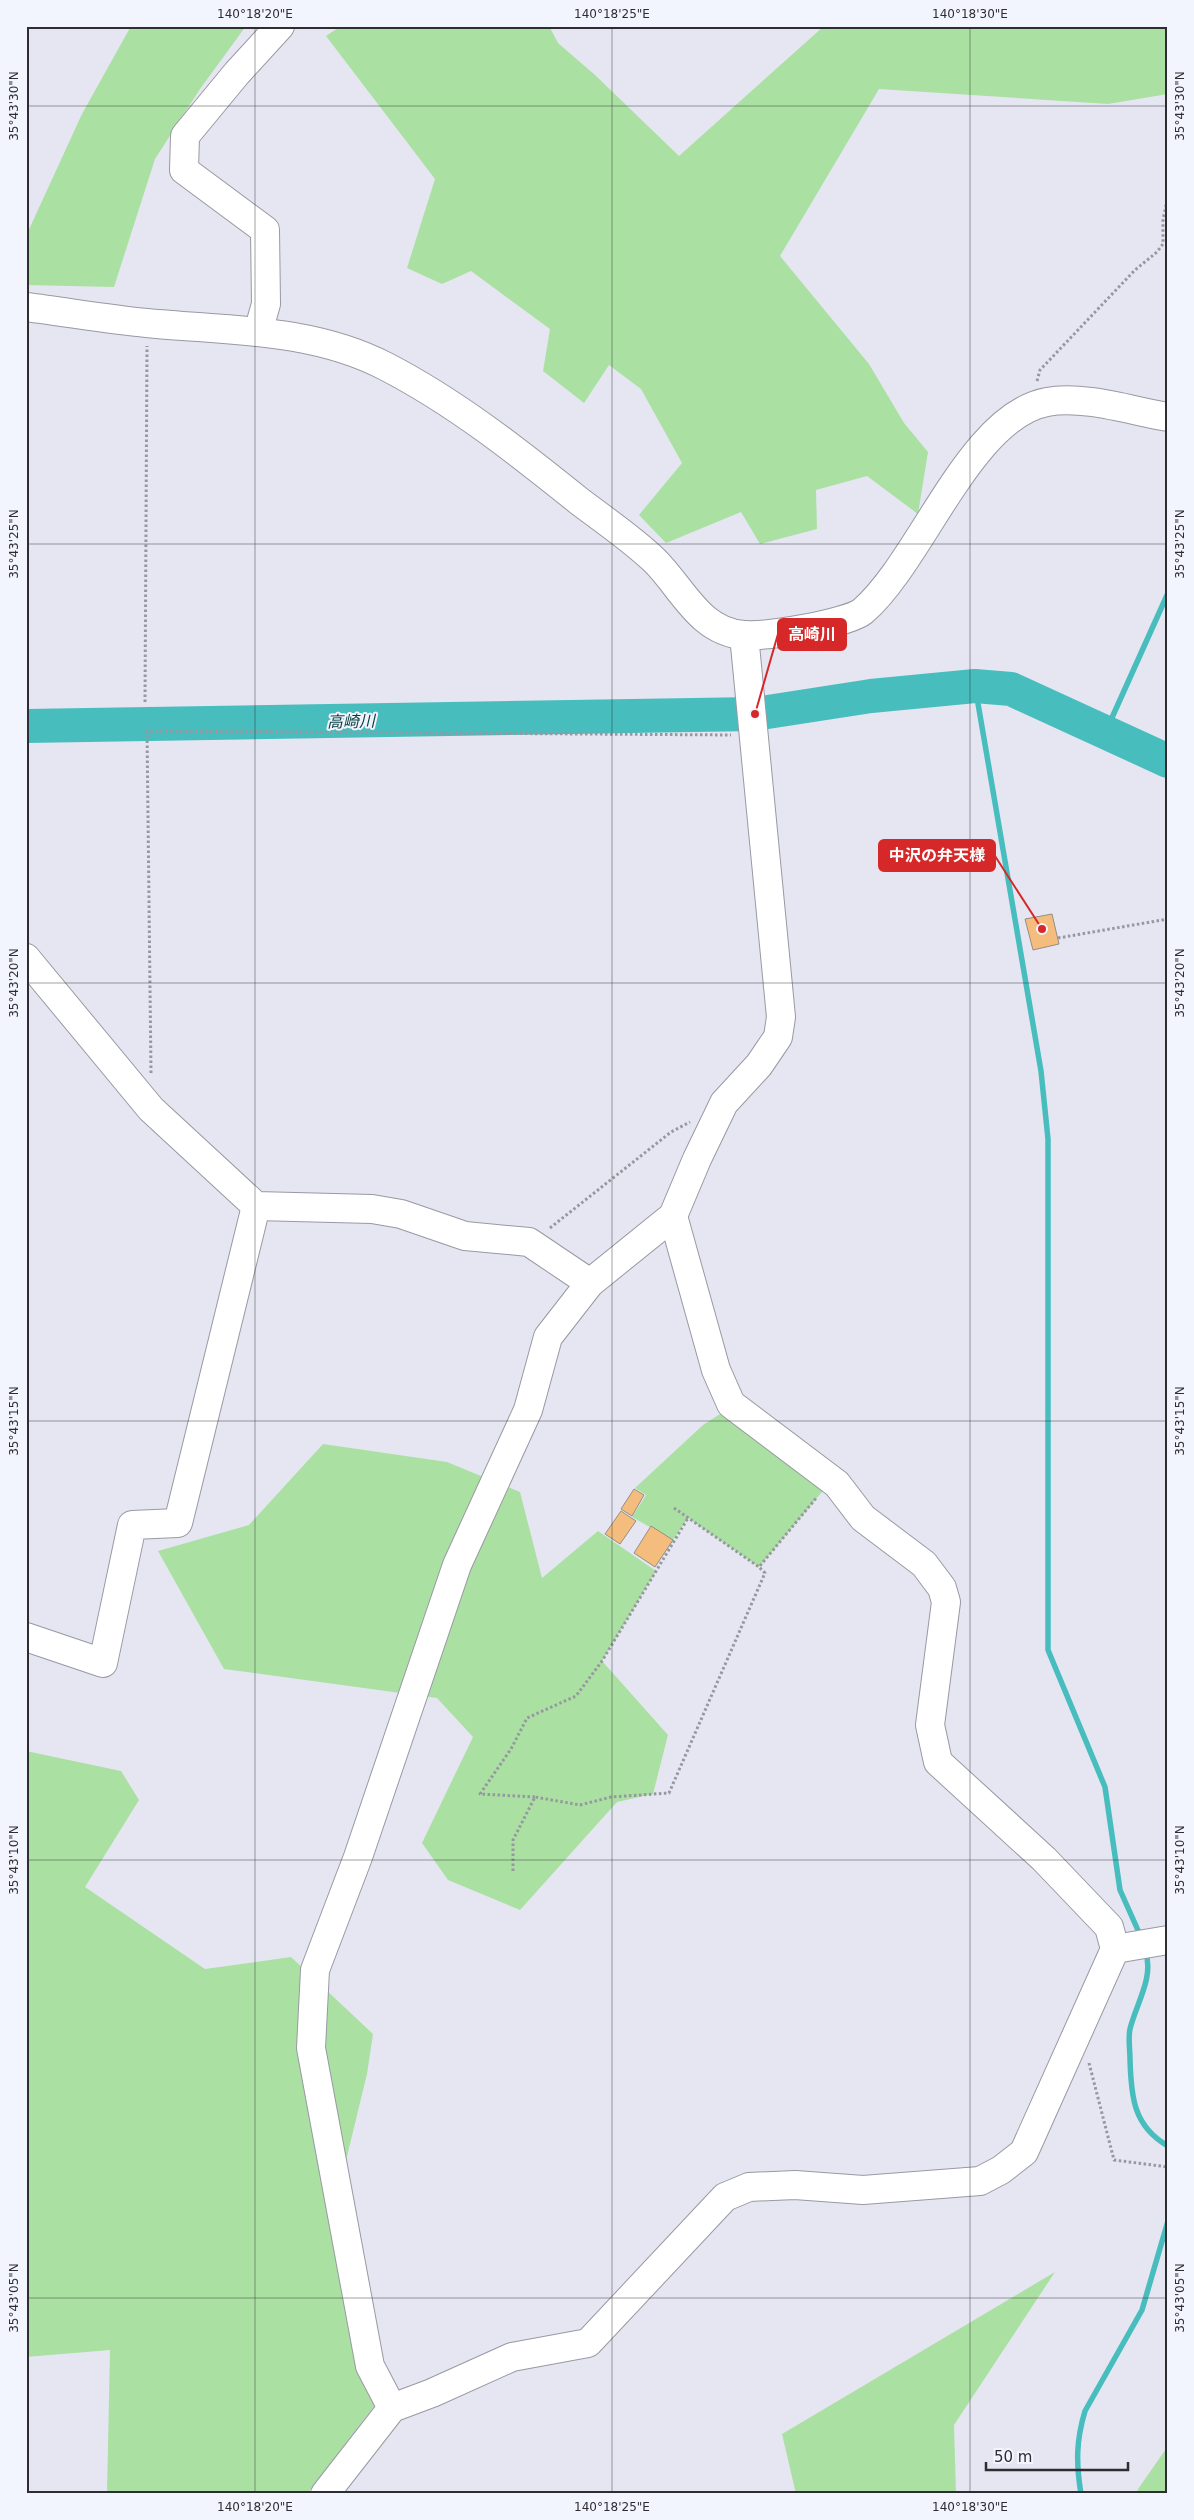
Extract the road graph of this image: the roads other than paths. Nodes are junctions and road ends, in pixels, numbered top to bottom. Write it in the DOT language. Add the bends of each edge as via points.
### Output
graph roads {
  1 [pos="280,26"];
  2 [pos="26,307"];
  3 [pos="258,332"];
  4 [pos="1168,417"];
  5 [pos="744,636"];
  6 [pos="26,958"];
  7 [pos="256,1206"];
  8 [pos="673,1216"];
  9 [pos="590,1283"];
  10 [pos="26,1637"];
  11 [pos="1168,1940"];
  12 [pos="1115,1949"];
  13 [pos="392,2408"];
  14 [pos="325,2494"];
  1 -- 3 [label="street" via="185,136 184,170 265,230 266,304"];
  2 -- 3 [label="street" via="148,323"];
  3 -- 5 [label="street" via="311,339 341,348 382,364 423,387 527,459 654,560 691,605 716,627"];
  4 -- 5 [label="street" via="1084,402 1045,402 1019,413 981,447 894,574 861,612 842,622"];
  5 -- 8 [label="street" via="781,1017 778,1037 760,1065 724,1103"];
  6 -- 7 [label="street" via="151,1109"];
  7 -- 9 [label="street" via="372,1209 401,1214 465,1236 528,1242"];
  7 -- 10 [label="street" via="178,1523 132,1524 103,1663"];
  8 -- 9 [label="street"];
  8 -- 12 [label="street" via="716,1370 731,1404 832,1480 864,1518 924,1564 942,1588 946,1602 930,1725 938,1762 1044,1859 1103,1920 1109,1927"];
  9 -- 13 [label="street" via="548,1337 528,1410 457,1565 358,1857 315,1970 311,2048 370,2366"];
  11 -- 12 [label="street"];
  12 -- 13 [label="street" via="1024,2152 1001,2170 980,2181 863,2190 795,2185 749,2187 725,2197 588,2344 512,2357"];
  13 -- 14 [label="street"];
}
